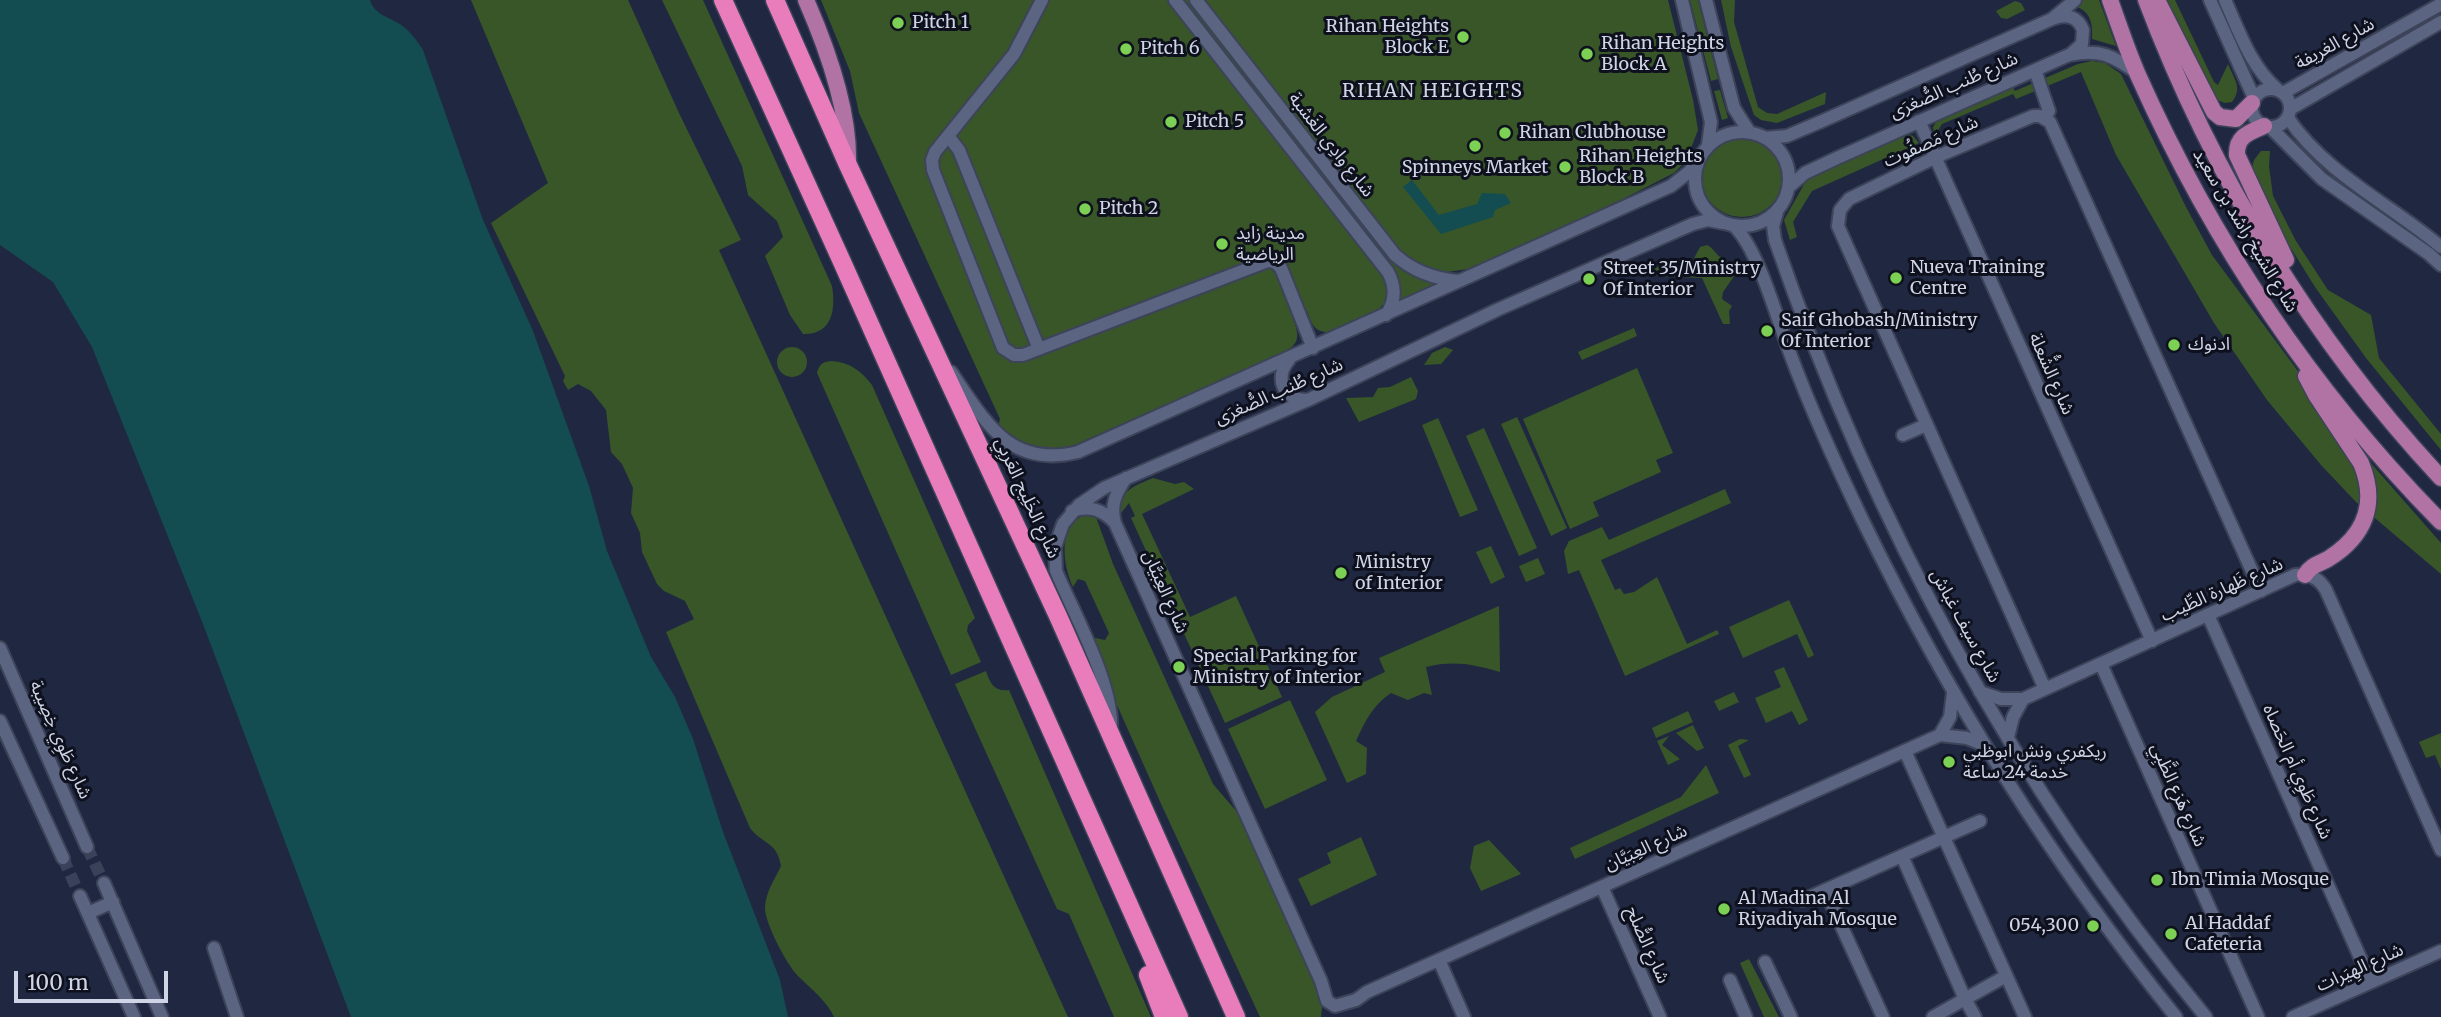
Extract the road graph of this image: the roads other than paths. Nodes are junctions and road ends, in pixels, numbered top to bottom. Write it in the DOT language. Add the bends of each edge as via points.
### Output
graph roads {
  1 [pos="723,0"];
  2 [pos="775,0"];
  3 [pos="806,0"];
  4 [pos="1175,0"];
  5 [pos="1196,0"];
  6 [pos="1682,0"];
  7 [pos="1706,0"];
  8 [pos="2075,0"];
  9 [pos="2110,0"];
  10 [pos="2146,0"];
  11 [pos="2157,0"];
  12 [pos="2210,0"];
  13 [pos="2225,0"];
  14 [pos="1037,4"];
  15 [pos="2441,4"];
  16 [pos="2052,19"];
  17 [pos="2441,22"];
  18 [pos="2069,55"];
  19 [pos="2032,71"];
  20 [pos="2137,73"];
  21 [pos="2280,91"];
  22 [pos="2253,100"];
  23 [pos="2289,113"];
  24 [pos="2045,118"];
  25 [pos="1919,121"];
  26 [pos="2267,127"];
  27 [pos="1750,133"];
  28 [pos="948,136"];
  29 [pos="1765,138"];
  30 [pos="1708,145"];
  31 [pos="1936,157"];
  32 [pos="1699,159"];
  33 [pos="848,165"];
  34 [pos="1789,187"];
  35 [pos="1777,212"];
  36 [pos="1729,224"];
  37 [pos="2441,247"];
  38 [pos="2441,265"];
  39 [pos="1460,281"];
  40 [pos="1385,315"];
  41 [pos="2316,322"];
  42 [pos="933,345"];
  43 [pos="1313,348"];
  44 [pos="1039,349"];
  45 [pos="2298,354"];
  46 [pos="1292,357"];
  47 [pos="1308,400"];
  48 [pos="1926,425"];
  49 [pos="1903,435"];
  50 [pos="1126,478"];
  51 [pos="2441,478"];
  52 [pos="1072,511"];
  53 [pos="2441,522"];
  54 [pos="1115,523"];
  55 [pos="2314,573"];
  56 [pos="2261,591"];
  57 [pos="2208,615"];
  58 [pos="2152,641"];
  59 [pos="0,648"];
  60 [pos="2101,664"];
  61 [pos="2045,689"];
  62 [pos="1980,692"];
  63 [pos="1953,693"];
  64 [pos="2023,699"];
  65 [pos="0,722"];
  66 [pos="1111,734"];
  67 [pos="1940,735"];
  68 [pos="2008,737"];
  69 [pos="1984,745"];
  70 [pos="1905,751"];
  71 [pos="1980,821"];
  72 [pos="1943,837"];
  73 [pos="87,846"];
  74 [pos="2441,850"];
  75 [pos="1902,856"];
  76 [pos="63,858"];
  77 [pos="104,883"];
  78 [pos="1602,887"];
  79 [pos="1825,890"];
  80 [pos="80,896"];
  81 [pos="1803,900"];
  82 [pos="113,902"];
  83 [pos="88,913"];
  84 [pos="1138,927"];
  85 [pos="214,948"];
  86 [pos="2441,951"];
  87 [pos="1439,960"];
  88 [pos="1765,962"];
  89 [pos="2006,976"];
  90 [pos="1730,980"];
  91 [pos="2371,982"];
  92 [pos="1965,999"];
  93 [pos="1236,1016"];
  94 [pos="134,1017"];
  95 [pos="162,1017"];
  96 [pos="237,1017"];
  97 [pos="1164,1017"];
  98 [pos="1179,1017"];
  99 [pos="1464,1017"];
  100 [pos="1660,1017"];
  101 [pos="1746,1017"];
  102 [pos="1791,1017"];
  103 [pos="1883,1017"];
  104 [pos="1933,1017"];
  105 [pos="1975,1017"];
  106 [pos="2025,1017"];
  107 [pos="2176,1017"];
  108 [pos="2206,1017"];
  109 [pos="2258,1017"];
  110 [pos="2293,1017"];
  1 -- 84 [label="highway"];
  2 -- 33 [label="highway, شارع الخَلِيج العَربِي"];
  3 -- 33 [label="main road" via="843,106"];
  4 -- 40 [label="street, شارع وادِي الغَشبة" via="1388,272 1394,292"];
  5 -- 39 [label="street, شارع وادِي الغَشبة" via="1395,255 1418,272"];
  6 -- 30 [label="street" via="1711,122"];
  7 -- 27 [label="street" via="1734,108"];
  8 -- 16 [label="street, شارع طُنب الصُّغرَى"];
  9 -- 20 [label="main road, شارع الشيخ راشد بن سعيد"];
  10 -- 41 [label="main road, شارع الشيخ راشد بن سعيد" via="2171,66 2212,146"];
  11 -- 22 [label="main road" via="2214,112 2235,119"];
  12 -- 22 [label="street"];
  13 -- 21 [label="street" via="2244,43 2266,79"];
  14 -- 28 [label="street" via="1014,54"];
  15 -- 21 [label="street, شارع الغريفة"];
  16 -- 18 [label="street" via="2069,16 2081,25 2082,44"];
  16 -- 29 [label="street, شارع طُنب الصُّغرَى" via="1796,133"];
  17 -- 23 [label="street, شارع الغريفة"];
  18 -- 19 [label="street, شارع طُنب الصُّغرَى"];
  18 -- 20 [label="street, شارع طُنب الصُّغرَى" via="2105,53"];
  19 -- 24 [label="street" via="2049,111"];
  19 -- 25 [label="street, شارع طُنب الصُّغرَى"];
  20 -- 45 [label="main road, شارع الشيخ راشد بن سعيد" via="2220,235"];
  21 -- 22 [label="street" via="2264,90"];
  21 -- 23 [label="street" via="2287,97"];
  22 -- 26 [label="street" via="2255,119"];
  23 -- 26 [label="street" via="2280,125"];
  23 -- 37 [label="street" via="2296,130 2330,166"];
  24 -- 31 [label="street, شارع مَصفُوت" via="2033,116"];
  24 -- 56 [label="street"];
  25 -- 31 [label="street, شارع الشُّعلة"];
  25 -- 34 [label="street, شارع طُنب الصُّغرَى" via="1813,169"];
  26 -- 38 [label="street" via="2322,179"];
  26 -- 41 [label="main road" via="2242,138 2237,155"];
  27 -- 29 [label="street"];
  27 -- 30 [label="street" via="1727,134"];
  28 -- 44 [label="street" via="960,150"];
  28 -- 44 [label="street" via="933,156 933,170 1000,344 1018,356"];
  29 -- 34 [label="street" via="1783,155"];
  30 -- 32 [label="street"];
  31 -- 48 [label="street, شارع مَصفُوت" via="1849,199 1838,221"];
  31 -- 58 [label="street, شارع الشُّعلة"];
  32 -- 36 [label="street" via="1695,176 1699,200 1709,213"];
  32 -- 39 [label="street, شارع طُنب الصُّغرَى" via="1671,186"];
  33 -- 42 [label="highway, شارع الخَلِيج العَربِي"];
  34 -- 35 [label="street"];
  35 -- 36 [label="street" via="1757,224"];
  35 -- 62 [label="street, شارع سيف غباش" via="1775,240 1837,404 1903,548"];
  36 -- 47 [label="street, شارع طُنب الصُّغرَى" via="1708,220 1693,224"];
  36 -- 63 [label="street" via="1751,248 1801,382 1847,487"];
  39 -- 40 [label="street, شارع طُنب الصُّغرَى"];
  40 -- 43 [label="street, شارع طُنب الصُّغرَى"];
  41 -- 51 [label="main road, شارع الشيخ راشد بن سعيد" via="2374,401"];
  42 -- 46 [label="street, شارع طُنب الصُّغرَى" via="994,431 1018,449 1048,456 1078,452"];
  42 -- 66 [label="highway, شارع الخَلِيج العَربِي"];
  43 -- 44 [label="street" via="1281,268 1268,261"];
  43 -- 46 [label="street, شارع طُنب الصُّغرَى"];
  45 -- 53 [label="main road, شارع الشيخ راشد بن سعيد" via="2374,451"];
  45 -- 55 [label="main road" via="2316,395 2361,463 2369,489 2366,515 2354,538"];
  46 -- 47 [label="street" via="1281,373 1282,385 1295,399"];
  47 -- 50 [label="street, شارع طُنب الصُّغرَى"];
  48 -- 49 [label="street"];
  48 -- 61 [label="street, شارع مَصفُوت"];
  50 -- 52 [label="street, شارع طُنب الصُّغرَى"];
  50 -- 54 [label="street" via="1113,503"];
  52 -- 54 [label="street" via="1096,509"];
  52 -- 66 [label="street, شارع طُنب الصُّغرَى" via="1057,539 1056,571 1105,686"];
  54 -- 87 [label="street, شارع العِبَيَّان" via="1321,981 1338,998 1367,992"];
  55 -- 56 [label="street, شارع ظَهارة الطِّيب" via="2295,575"];
  55 -- 74 [label="street" via="2326,590"];
  56 -- 57 [label="street, شارع ظَهارة الطِّيب"];
  57 -- 58 [label="street, شارع ظَهارة الطِّيب"];
  57 -- 91 [label="street, شارع طَوِي أم الحَصاه"];
  58 -- 60 [label="street, شارع ظَهارة الطِّيب"];
  59 -- 73 [label="street, شارع طَوِي خِصِيبة"];
  60 -- 61 [label="street, شارع ظَهارة الطِّيب"];
  60 -- 109 [label="street, شارع هَزع الظَّبِي"];
  61 -- 64 [label="street, شارع ظَهارة الطِّيب"];
  62 -- 64 [label="street" via="2001,699"];
  62 -- 68 [label="street, شارع سيف غباش"];
  63 -- 67 [label="street" via="1950,717"];
  63 -- 69 [label="street"];
  64 -- 68 [label="street"];
  65 -- 76 [label="street"];
  66 -- 93 [label="highway, شارع الخَلِيج العَربِي"];
  67 -- 69 [label="street"];
  67 -- 70 [label="street, شارع العِبَيَّان"];
  68 -- 108 [label="street, شارع سيف غباش" via="2092,867"];
  69 -- 107 [label="street" via="2065,869"];
  70 -- 72 [label="street"];
  70 -- 78 [label="street, شارع العِبَيَّان"];
  71 -- 72 [label="street"];
  72 -- 75 [label="street"];
  72 -- 89 [label="street"];
  75 -- 79 [label="street"];
  75 -- 92 [label="street"];
  77 -- 82 [label="street"];
  78 -- 87 [label="street, شارع العِبَيَّان"];
  78 -- 100 [label="street, شارع الصُّلح"];
  79 -- 81 [label="street"];
  79 -- 103 [label="street"];
  80 -- 83 [label="street"];
  82 -- 83 [label="street"];
  82 -- 95 [label="street"];
  83 -- 94 [label="street"];
  84 -- 97 [label="highway" via="1145,966"];
  84 -- 98 [label="highway"];
  85 -- 96 [label="street"];
  86 -- 91 [label="street, شارع الهِيَرات"];
  87 -- 99 [label="street"];
  88 -- 102 [label="street"];
  89 -- 92 [label="street"];
  89 -- 106 [label="street"];
  90 -- 101 [label="street"];
  91 -- 110 [label="street, شارع الهِيَرات"];
  92 -- 104 [label="street"];
  92 -- 105 [label="street"];
}
